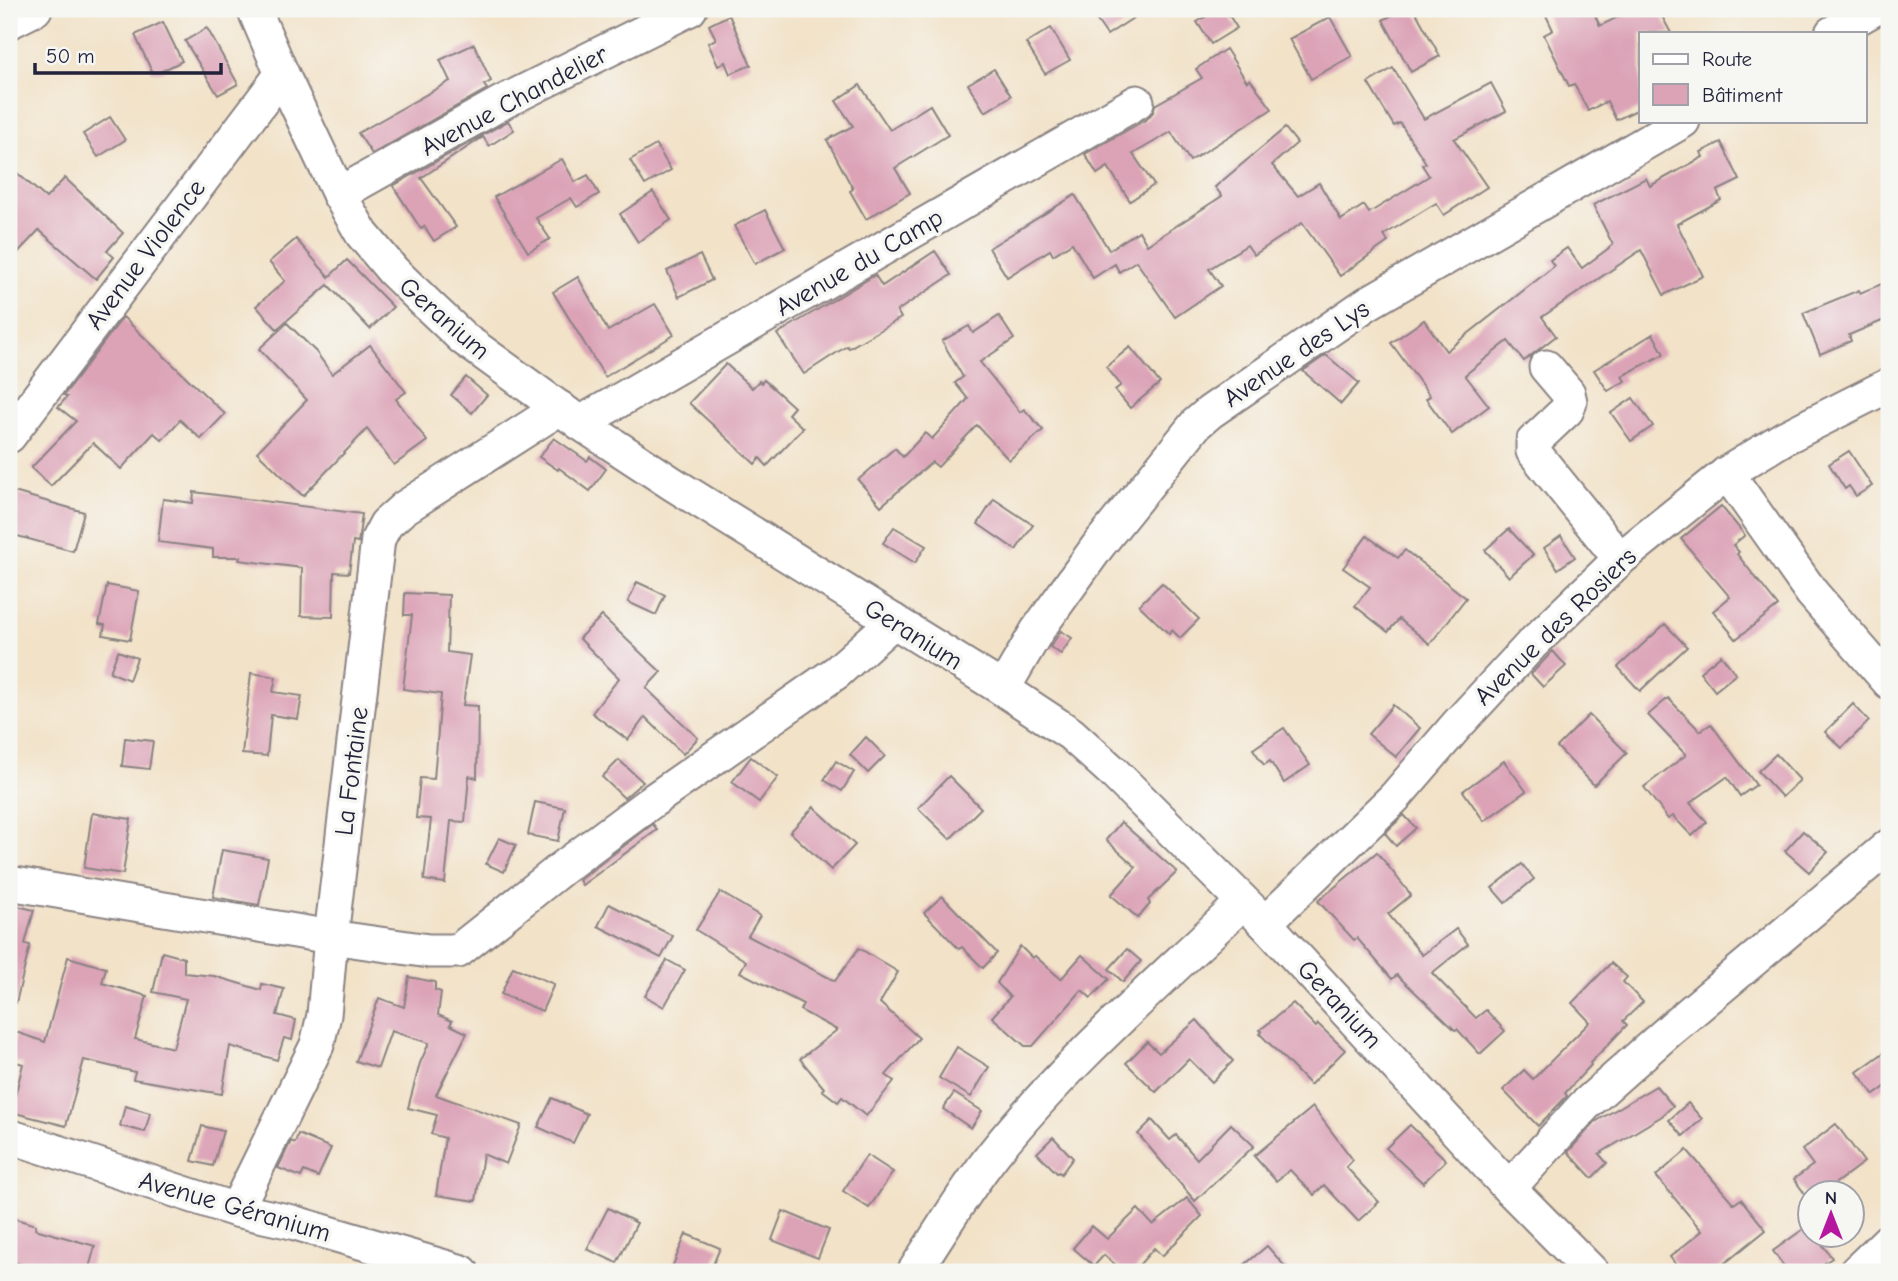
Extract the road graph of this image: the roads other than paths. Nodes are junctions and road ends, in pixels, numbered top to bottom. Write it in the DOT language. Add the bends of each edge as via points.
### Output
graph roads {
  1 [pos="35,9"];
  2 [pos="254,9"];
  3 [pos="690,9"];
  4 [pos="1874,9"];
  5 [pos="9,22"];
  6 [pos="1834,32"];
  7 [pos="282,74"];
  8 [pos="1137,102"];
  9 [pos="1681,122"];
  10 [pos="339,194"];
  11 [pos="1546,368"];
  12 [pos="1889,384"];
  13 [pos="570,415"];
  14 [pos="9,436"];
  15 [pos="1727,473"];
  16 [pos="1620,559"];
  17 [pos="894,621"];
  18 [pos="1889,682"];
  19 [pos="1003,689"];
  20 [pos="1889,846"];
  21 [pos="9,883"];
  22 [pos="1254,912"];
  23 [pos="331,937"];
  24 [pos="9,1136"];
  25 [pos="1509,1188"];
  26 [pos="236,1210"];
  27 [pos="1889,1240"];
  28 [pos="462,1272"];
  29 [pos="914,1272"];
  30 [pos="1592,1272"];
  31 [pos="1856,1272"];
  1 -- 5 [label="street"];
  2 -- 7 [label="street, Geranium"];
  3 -- 10 [label="street, Avenue Chandelier" via="503,102"];
  4 -- 6 [label="street"];
  7 -- 10 [label="street, Geranium"];
  7 -- 14 [label="street, Avenue Violence"];
  8 -- 13 [label="street, Avenue du Camp"];
  9 -- 19 [label="street, Avenue des Lys" via="1368,303 1210,412 1098,546 1037,631"];
  10 -- 13 [label="street, Geranium" via="362,234 419,297 464,339"];
  11 -- 16 [label="street" via="1570,402 1533,442 1533,451"];
  12 -- 15 [label="street, Avenue des Rosiers"];
  13 -- 17 [label="street, Geranium" via="684,492"];
  13 -- 23 [label="street, La Fontaine" via="404,508 382,530"];
  15 -- 16 [label="street, Avenue des Rosiers"];
  15 -- 18 [label="street" via="1812,593"];
  16 -- 22 [label="street, Avenue des Rosiers" via="1531,645 1395,797"];
  17 -- 19 [label="street, Geranium"];
  17 -- 23 [label="street" via="837,672 640,810 458,951"];
  19 -- 22 [label="street, Geranium" via="1071,734"];
  20 -- 25 [label="street" via="1584,1106"];
  21 -- 23 [label="street"];
  22 -- 25 [label="street, Geranium"];
  22 -- 29 [label="street, Avenue des Rosiers" via="1079,1060 993,1154"];
  23 -- 26 [label="street, La Fontaine" via="317,1045"];
  24 -- 26 [label="street, Avenue Géranium"];
  25 -- 30 [label="street, Geranium"];
  26 -- 28 [label="street, Avenue Géranium"];
  27 -- 31 [label="street"];
}
